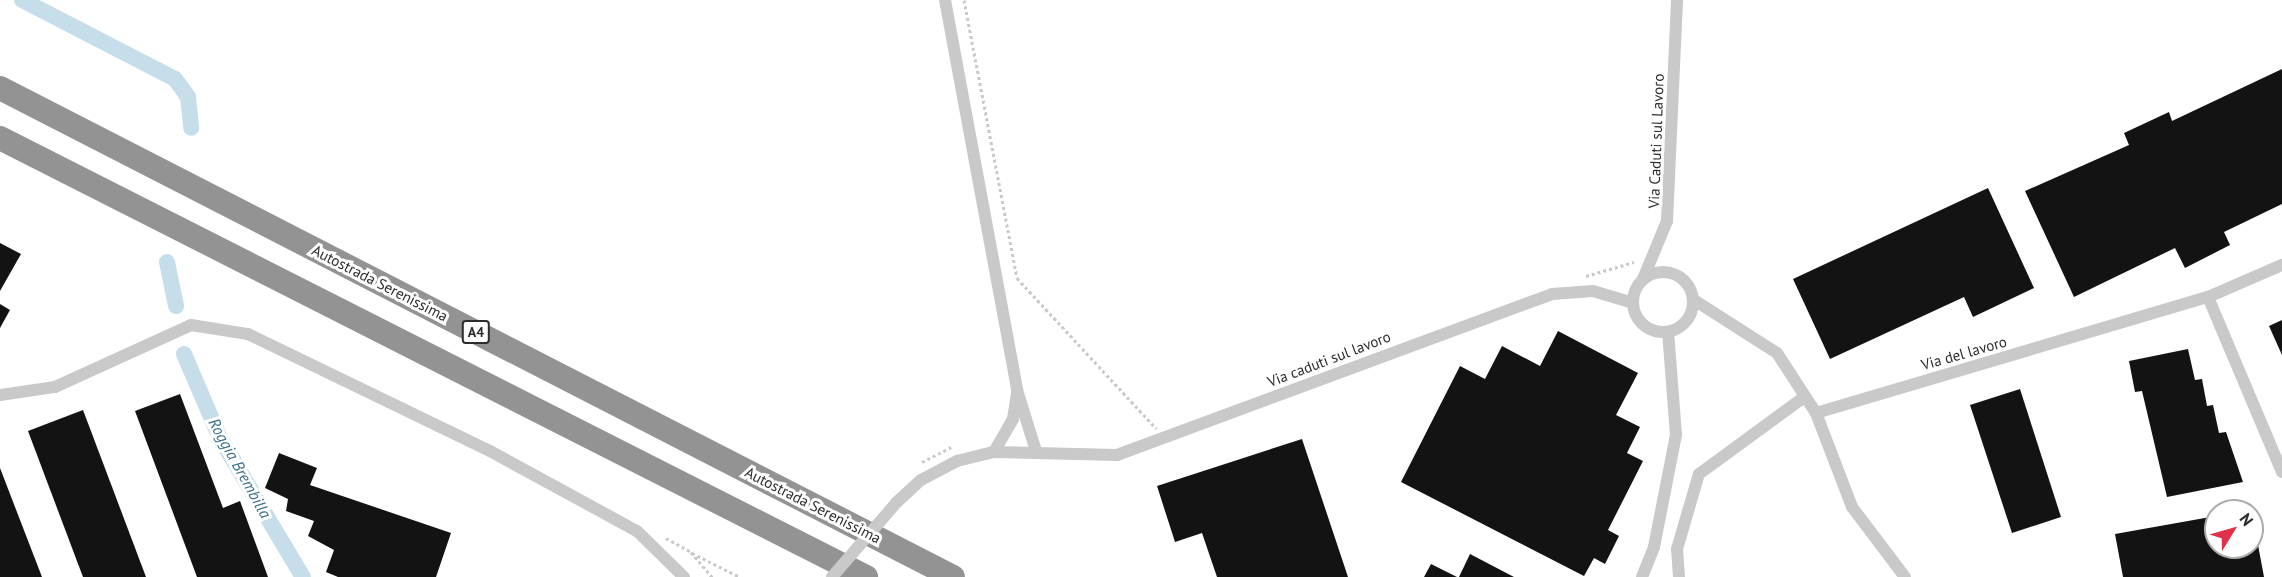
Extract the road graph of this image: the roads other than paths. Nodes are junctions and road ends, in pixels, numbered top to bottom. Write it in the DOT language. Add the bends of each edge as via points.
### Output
graph roads {
  1 [pos="945,0"];
  2 [pos="1677,0"];
  3 [pos="0,88"];
  4 [pos="0,138"];
  5 [pos="2282,265"];
  6 [pos="1643,279"];
  7 [pos="2208,297"];
  8 [pos="1694,300"];
  9 [pos="1633,303"];
  10 [pos="1668,332"];
  11 [pos="1017,390"];
  12 [pos="0,394"];
  13 [pos="1803,398"];
  14 [pos="1816,413"];
  15 [pos="1036,451"];
  16 [pos="994,452"];
  17 [pos="2282,472"];
  18 [pos="684,577"];
  19 [pos="832,577"];
  20 [pos="867,577"];
  21 [pos="953,577"];
  22 [pos="1642,577"];
  23 [pos="1679,577"];
  24 [pos="1905,577"];
  1 -- 11 [label="street"];
  2 -- 6 [label="street, Via Caduti sul Lavoro" via="1667,222"];
  3 -- 21 [label="highway, Autostrada Serenissima / A4"];
  4 -- 20 [label="highway"];
  5 -- 7 [label="street, Via del lavoro"];
  6 -- 8 [label="street" via="1670,272 1686,282"];
  6 -- 9 [label="street, Via Caduti sul Lavoro"];
  7 -- 14 [label="street, Via del lavoro"];
  7 -- 17 [label="street"];
  8 -- 10 [label="street" via="1684,324"];
  8 -- 13 [label="street" via="1777,353"];
  9 -- 10 [label="street" via="1648,328"];
  9 -- 15 [label="street, Via caduti sul lavoro" via="1593,291 1552,294 1117,455"];
  10 -- 22 [label="street" via="1676,435 1654,547"];
  11 -- 15 [label="street"];
  11 -- 16 [label="street" via="1013,419"];
  12 -- 18 [label="street" via="56,387 148,340 191,325 217,326 248,334 500,456 637,531"];
  13 -- 14 [label="street"];
  13 -- 23 [label="street" via="1699,474 1677,549"];
  14 -- 24 [label="street" via="1852,507"];
  15 -- 16 [label="street, Via caduti sul lavoro"];
  16 -- 19 [label="street, Via caduti sul lavoro, bridge" via="930,475 896,503"];
}
